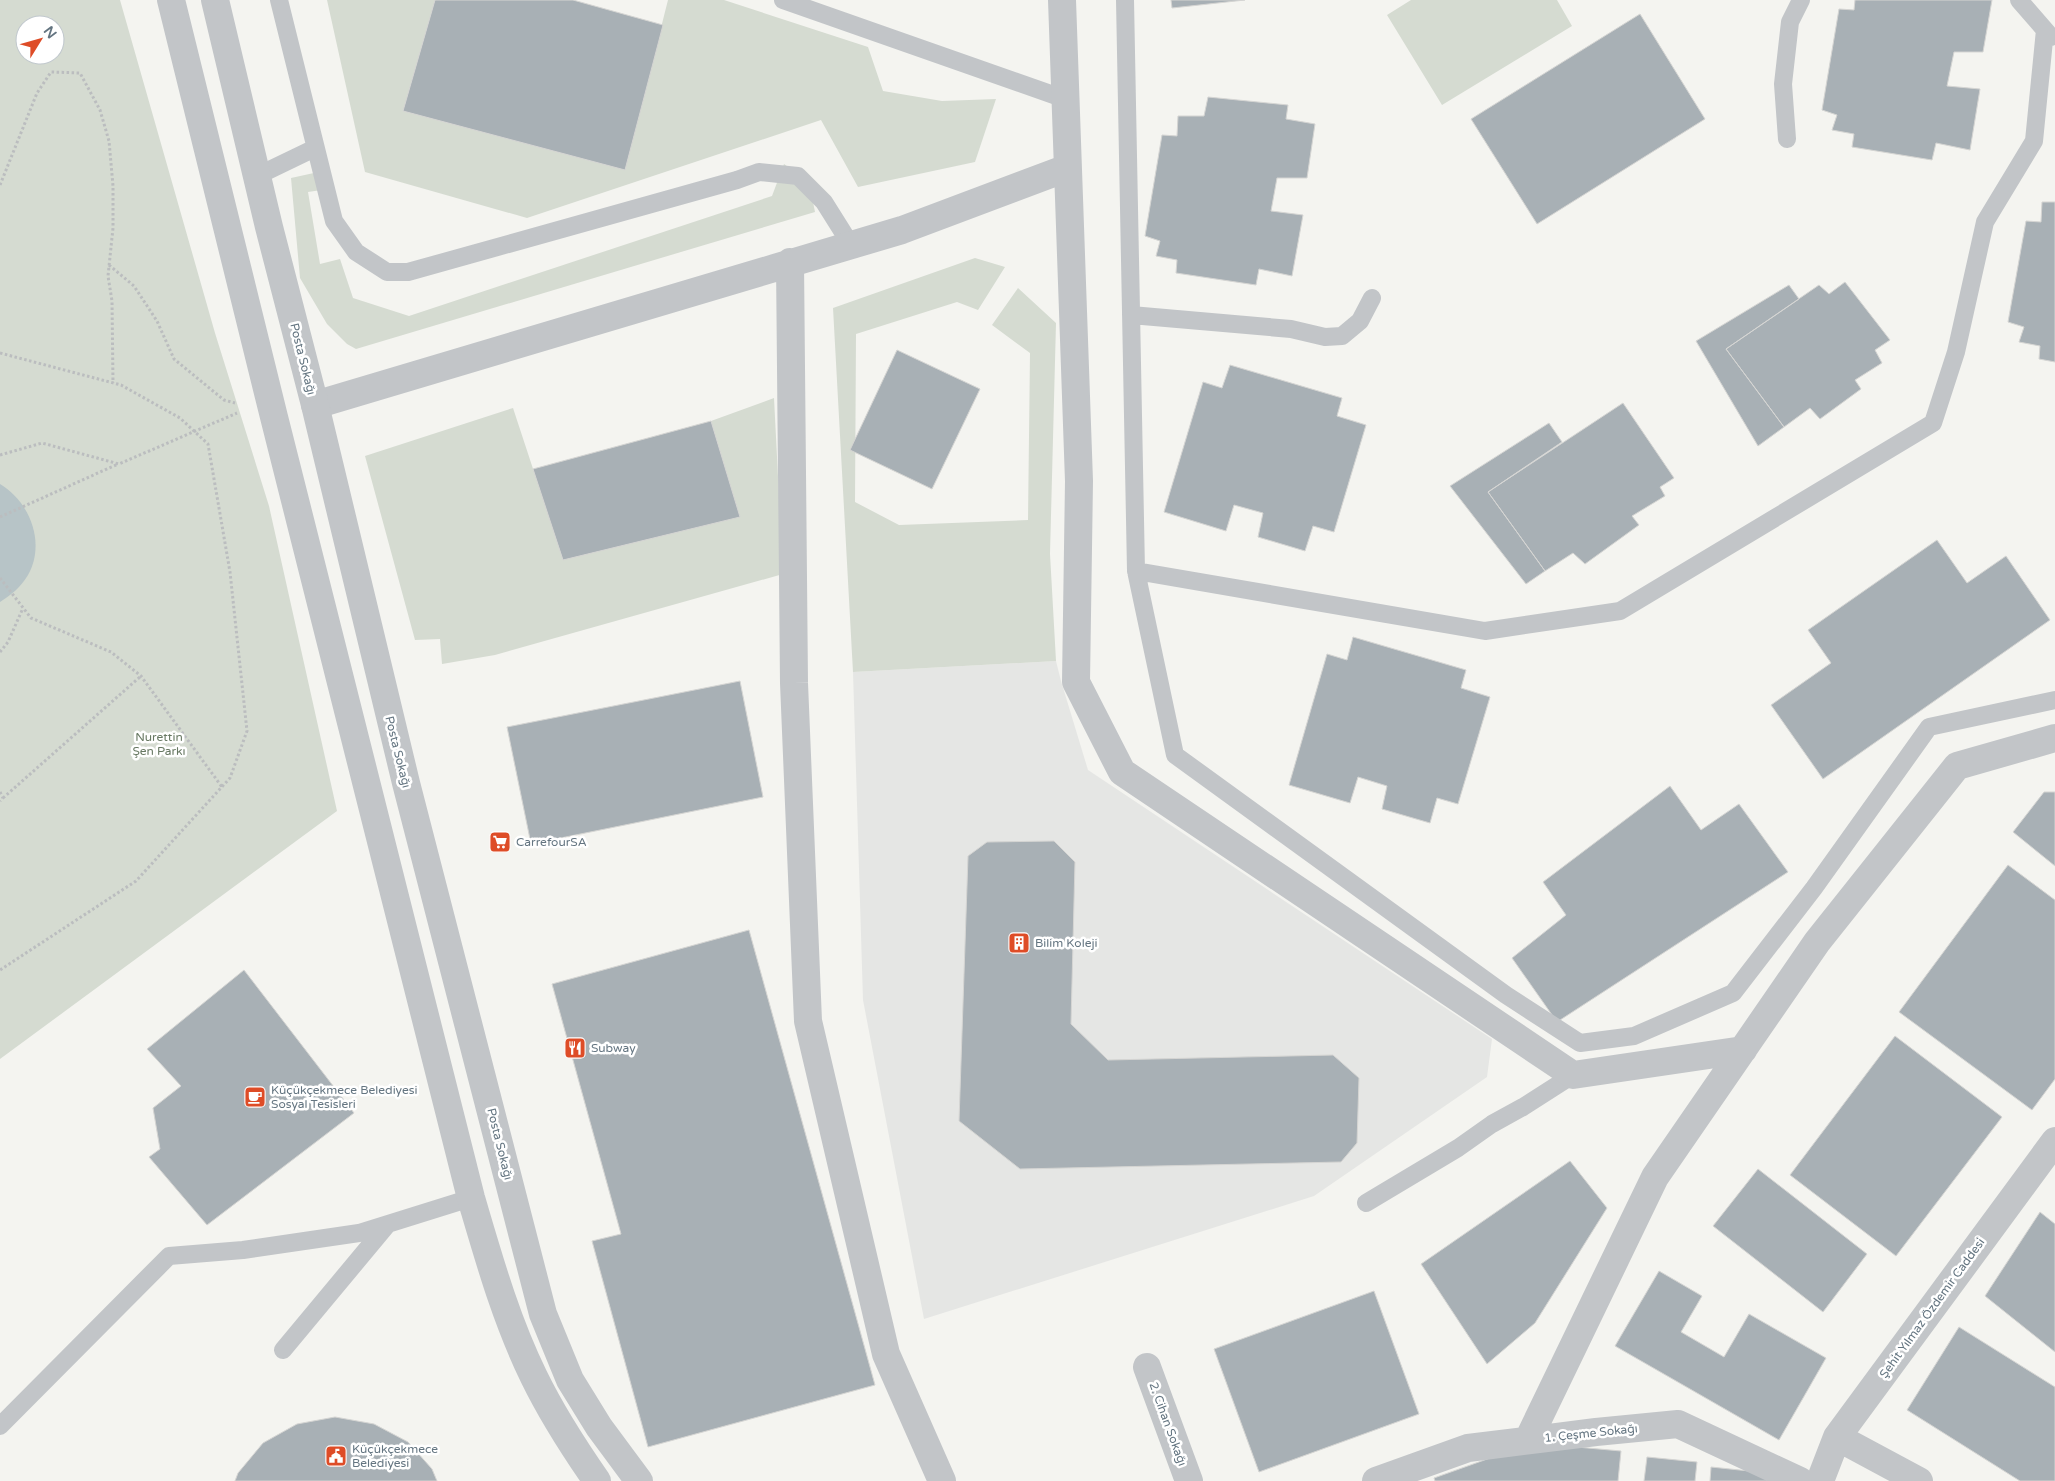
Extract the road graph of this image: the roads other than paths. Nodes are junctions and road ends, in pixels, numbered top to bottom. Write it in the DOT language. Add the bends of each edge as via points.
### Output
graph roads {
  1 [pos="171,0"];
  2 [pos="215,0"];
  3 [pos="279,0"];
  4 [pos="784,0"];
  5 [pos="1062,0"];
  6 [pos="1125,0"];
  7 [pos="1801,0"];
  8 [pos="2019,0"];
  9 [pos="2050,36"];
  10 [pos="1065,100"];
  11 [pos="1787,139"];
  12 [pos="315,148"];
  13 [pos="1067,168"];
  14 [pos="257,176"];
  15 [pos="851,245"];
  16 [pos="790,262"];
  17 [pos="1372,298"];
  18 [pos="1132,315"];
  19 [pos="314,405"];
  20 [pos="274,417"];
  21 [pos="1136,571"];
  22 [pos="2055,700"];
  23 [pos="2055,738"];
  24 [pos="1743,1050"];
  25 [pos="1573,1075"];
  26 [pos="2055,1141"];
  27 [pos="511,1188"];
  28 [pos="471,1198"];
  29 [pos="1366,1204"];
  30 [pos="387,1224"];
  31 [pos="283,1350"];
  32 [pos="1147,1367"];
  33 [pos="0,1426"];
  34 [pos="1837,1436"];
  35 [pos="1528,1440"];
  36 [pos="634,1479"];
  37 [pos="597,1481"];
  38 [pos="942,1481"];
  39 [pos="1189,1481"];
  40 [pos="1376,1481"];
  41 [pos="1800,1481"];
  42 [pos="1820,1481"];
  43 [pos="1918,1481"];
  1 -- 20 [label="street"];
  2 -- 14 [label="street, Posta Sokağı"];
  3 -- 12 [label="lane"];
  4 -- 10 [label="lane"];
  5 -- 10 [label="street"];
  6 -- 18 [label="lane"];
  7 -- 11 [label="lane" via="1790,22 1783,84"];
  8 -- 9 [label="lane"];
  9 -- 21 [label="lane" via="2034,141 1985,222 1956,352 1933,423 1620,611 1485,631"];
  10 -- 13 [label="street"];
  12 -- 14 [label="lane"];
  12 -- 15 [label="lane" via="334,221 356,252 387,272 408,272 759,172 798,176 824,202"];
  13 -- 15 [label="street" via="902,230"];
  13 -- 25 [label="street" via="1079,481 1076,682 1122,772"];
  14 -- 19 [label="street, Posta Sokağı"];
  15 -- 16 [label="street"];
  16 -- 19 [label="street"];
  16 -- 38 [label="street" via="794,683 808,1022 886,1354"];
  17 -- 18 [label="lane" via="1360,321 1342,336 1325,337 1291,329"];
  18 -- 21 [label="lane"];
  19 -- 20 [label="street"];
  19 -- 27 [label="street, Posta Sokağı" via="406,783"];
  20 -- 28 [label="street"];
  21 -- 22 [label="lane" via="1175,755 1506,995 1580,1043 1634,1036 1733,993 1814,888 1929,727"];
  23 -- 24 [label="street" via="1958,766 1817,942"];
  24 -- 25 [label="street"];
  24 -- 35 [label="street" via="1655,1177"];
  25 -- 29 [label="lane"];
  26 -- 34 [label="street, Şehit Yılmaz Özdemir Caddesi"];
  27 -- 28 [label="street"];
  27 -- 36 [label="street, Posta Sokağı" via="543,1314 570,1380"];
  28 -- 30 [label="lane"];
  28 -- 37 [label="street" via="499,1291 534,1377 566,1436"];
  30 -- 31 [label="lane"];
  30 -- 33 [label="lane" via="360,1233 243,1250 169,1256"];
  32 -- 39 [label="street, 2. Cihan Sokağı"];
  34 -- 42 [label="street, Şehit Yılmaz Özdemir Caddesi"];
  34 -- 43 [label="street"];
  35 -- 40 [label="street, 1. Çeşme Sokağı" via="1468,1448"];
  35 -- 41 [label="street, 1. Çeşme Sokağı" via="1678,1424"];
}
